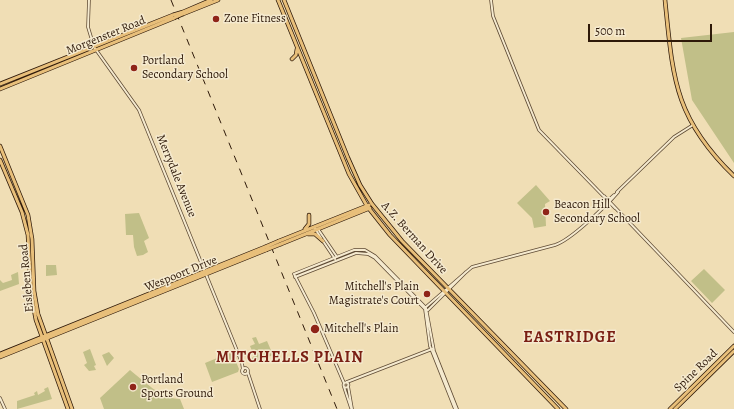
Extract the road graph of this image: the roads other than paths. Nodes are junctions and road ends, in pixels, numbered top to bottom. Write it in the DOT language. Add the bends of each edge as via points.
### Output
graph roads {
  1 [pos="89,0"];
  2 [pos="211,0"];
  3 [pos="218,0"];
  4 [pos="278,0"];
  5 [pos="284,0"];
  6 [pos="491,0"];
  7 [pos="665,0"];
  8 [pos="183,13"];
  9 [pos="297,46"];
  10 [pos="95,48"];
  11 [pos="292,59"];
  12 [pos="0,84"];
  13 [pos="0,89"];
  14 [pos="692,125"];
  15 [pos="0,146"];
  16 [pos="0,160"];
  17 [pos="734,176"];
  18 [pos="608,201"];
  19 [pos="372,205"];
  20 [pos="368,207"];
  21 [pos="309,215"];
  22 [pos="316,228"];
  23 [pos="304,231"];
  24 [pos="299,237"];
  25 [pos="323,241"];
  26 [pos="280,243"];
  27 [pos="362,250"];
  28 [pos="362,253"];
  29 [pos="336,259"];
  30 [pos="205,273"];
  31 [pos="448,289"];
  32 [pos="445,292"];
  33 [pos="426,309"];
  34 [pos="734,331"];
  35 [pos="44,338"];
  36 [pos="734,346"];
  37 [pos="432,349"];
  38 [pos="734,351"];
  39 [pos="0,354"];
  40 [pos="0,357"];
  41 [pos="243,365"];
  42 [pos="246,369"];
  43 [pos="243,370"];
  44 [pos="248,373"];
  45 [pos="245,374"];
  46 [pos="251,385"];
  47 [pos="346,385"];
  48 [pos="0,398"];
  49 [pos="5,409"];
  50 [pos="68,409"];
  51 [pos="72,409"];
  52 [pos="260,409"];
  53 [pos="352,409"];
  54 [pos="456,409"];
  55 [pos="558,409"];
  56 [pos="566,409"];
  57 [pos="670,409"];
  58 [pos="675,409"];
  1 -- 10 [label="street, Merrydale Avenue" via="88,27"];
  2 -- 8 [label="main road, Morgenster Road"];
  3 -- 8 [label="main road, Morgenster Road"];
  4 -- 9 [label="main road, A.Z. Berman Drive"];
  5 -- 19 [label="main road, A.Z. Berman Drive" via="348,158"];
  6 -- 18 [label="street" via="493,16 538,128"];
  7 -- 14 [label="main road" via="674,78"];
  8 -- 10 [label="main road, Morgenster Road, bridge"];
  9 -- 11 [label="main road" via="296,55"];
  9 -- 20 [label="main road, A.Z. Berman Drive" via="346,168"];
  10 -- 12 [label="main road, Morgenster Road"];
  10 -- 13 [label="main road, Morgenster Road"];
  10 -- 30 [label="street, Merrydale Avenue" via="139,110"];
  14 -- 17 [label="main road" via="713,155"];
  14 -- 18 [label="street" via="674,138"];
  15 -- 35 [label="main road, Eisleben Road" via="29,222 33,244 35,296"];
  16 -- 35 [label="main road, Eisleben Road" via="26,226 30,248 32,302"];
  18 -- 31 [label="street" via="563,242 476,266 466,271"];
  18 -- 34 [label="street"];
  19 -- 20 [label="main road, Wespoort Drive"];
  19 -- 31 [label="main road, A.Z. Berman Drive" via="391,229"];
  20 -- 22 [label="main road, Wespoort Drive"];
  20 -- 32 [label="main road, A.Z. Berman Drive" via="390,235"];
  21 -- 23 [label="main road" via="309,224"];
  22 -- 23 [label="main road, Wespoort Drive"];
  22 -- 24 [label="main road, Wespoort Drive"];
  22 -- 25 [label="street"];
  22 -- 29 [label="street"];
  23 -- 26 [label="main road, Wespoort Drive"];
  24 -- 25 [label="main road" via="313,233"];
  24 -- 26 [label="main road, Wespoort Drive"];
  25 -- 29 [label="street"];
  26 -- 30 [label="main road, Wespoort Drive, bridge"];
  27 -- 28 [label="street"];
  27 -- 29 [label="street"];
  27 -- 33 [label="street" via="377,257"];
  28 -- 29 [label="street"];
  28 -- 33 [label="street" via="371,255"];
  29 -- 47 [label="street" via="295,275"];
  30 -- 35 [label="main road, Wespoort Drive"];
  30 -- 41 [label="street, Merrydale Avenue"];
  31 -- 32 [label="street"];
  31 -- 56 [label="main road, A.Z. Berman Drive"];
  32 -- 33 [label="street"];
  32 -- 55 [label="main road, A.Z. Berman Drive"];
  33 -- 37 [label="street"];
  35 -- 39 [label="main road, Wespoort Drive"];
  35 -- 40 [label="main road, Wespoort Drive"];
  35 -- 50 [label="main road, Eisleben Road"];
  35 -- 51 [label="main road, Eisleben Road"];
  36 -- 57 [label="main road, Spine Road"];
  37 -- 47 [label="street"];
  37 -- 54 [label="street"];
  38 -- 58 [label="main road, Spine Road"];
  41 -- 42 [label="street, Merrydale Avenue"];
  41 -- 43 [label="street, Merrydale Avenue"];
  42 -- 43 [label="street"];
  42 -- 44 [label="street, Merrydale Avenue"];
  43 -- 45 [label="street"];
  44 -- 45 [label="street"];
  44 -- 46 [label="street"];
  45 -- 46 [label="street"];
  46 -- 52 [label="street"];
  47 -- 53 [label="street"];
  48 -- 49 [label="street"];
}
